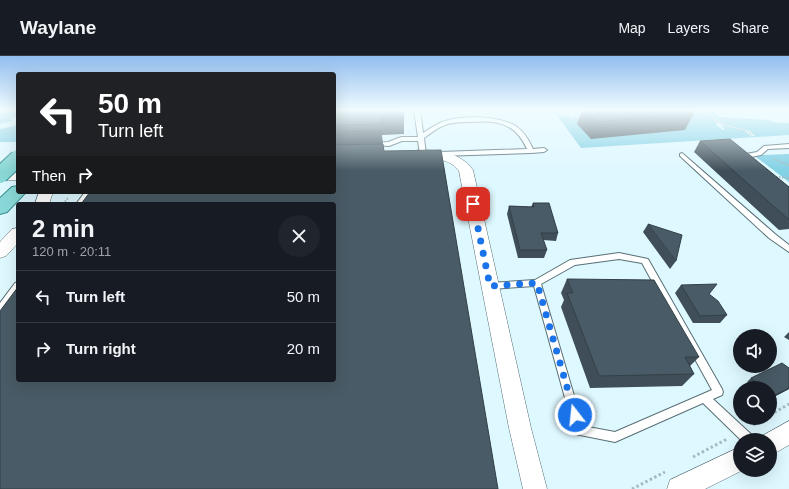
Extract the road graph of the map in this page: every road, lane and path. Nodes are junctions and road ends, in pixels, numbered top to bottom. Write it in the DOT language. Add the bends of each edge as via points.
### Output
graph roads {
  1 [pos="421,130"];
  2 [pos="439,130"];
  3 [pos="518,130"];
  4 [pos="744,130"];
  5 [pos="752,135"];
  6 [pos="425,146"];
  7 [pos="789,146"];
  8 [pos="366,150"];
  9 [pos="544,150"];
  10 [pos="531,151"];
  11 [pos="682,155"];
  12 [pos="16,160"];
  13 [pos="0,175"];
  14 [pos="16,176"];
  15 [pos="774,177"];
  16 [pos="789,178"];
  17 [pos="16,193"];
  18 [pos="0,208"];
  19 [pos="16,235"];
  20 [pos="789,249"];
  21 [pos="0,252"];
  22 [pos="537,283"];
  23 [pos="490,286"];
  24 [pos="16,289"];
  25 [pos="0,310"];
  26 [pos="705,398"];
  27 [pos="789,404"];
  28 [pos="777,411"];
  29 [pos="752,425"];
  30 [pos="740,432"];
  31 [pos="789,432"];
  32 [pos="777,440"];
  33 [pos="686,461"];
  34 [pos="733,461"];
  35 [pos="676,478"];
  36 [pos="535,489"];
  37 [pos="632,489"];
  1 -- 6 [label="lane"];
  2 -- 6 [label="lane"];
  3 -- 10 [label="lane" via="525,137"];
  4 -- 5 [label="path"];
  6 -- 8 [label="street"];
  6 -- 10 [label="lane"];
  6 -- 23 [label="street" via="461,162 466,170"];
  7 -- 15 [label="lane" via="766,147 759,154 746,156"];
  9 -- 10 [label="lane"];
  11 -- 20 [label="lane"];
  12 -- 13 [label="main road, bridge"];
  13 -- 14 [label="street"];
  15 -- 16 [label="path"];
  17 -- 18 [label="main road"];
  19 -- 21 [label="street"];
  22 -- 23 [label="lane"];
  22 -- 26 [label="lane" via="573,262 619,256 645,261 718,392"];
  22 -- 26 [label="lane" via="579,430 615,437"];
  23 -- 36 [label="street"];
  24 -- 25 [label="lane"];
  26 -- 30 [label="lane"];
  27 -- 28 [label="path"];
  29 -- 30 [label="path"];
  30 -- 33 [label="path"];
  31 -- 32 [label="street"];
  34 -- 35 [label="street"];
  35 -- 37 [label="path"];
}
